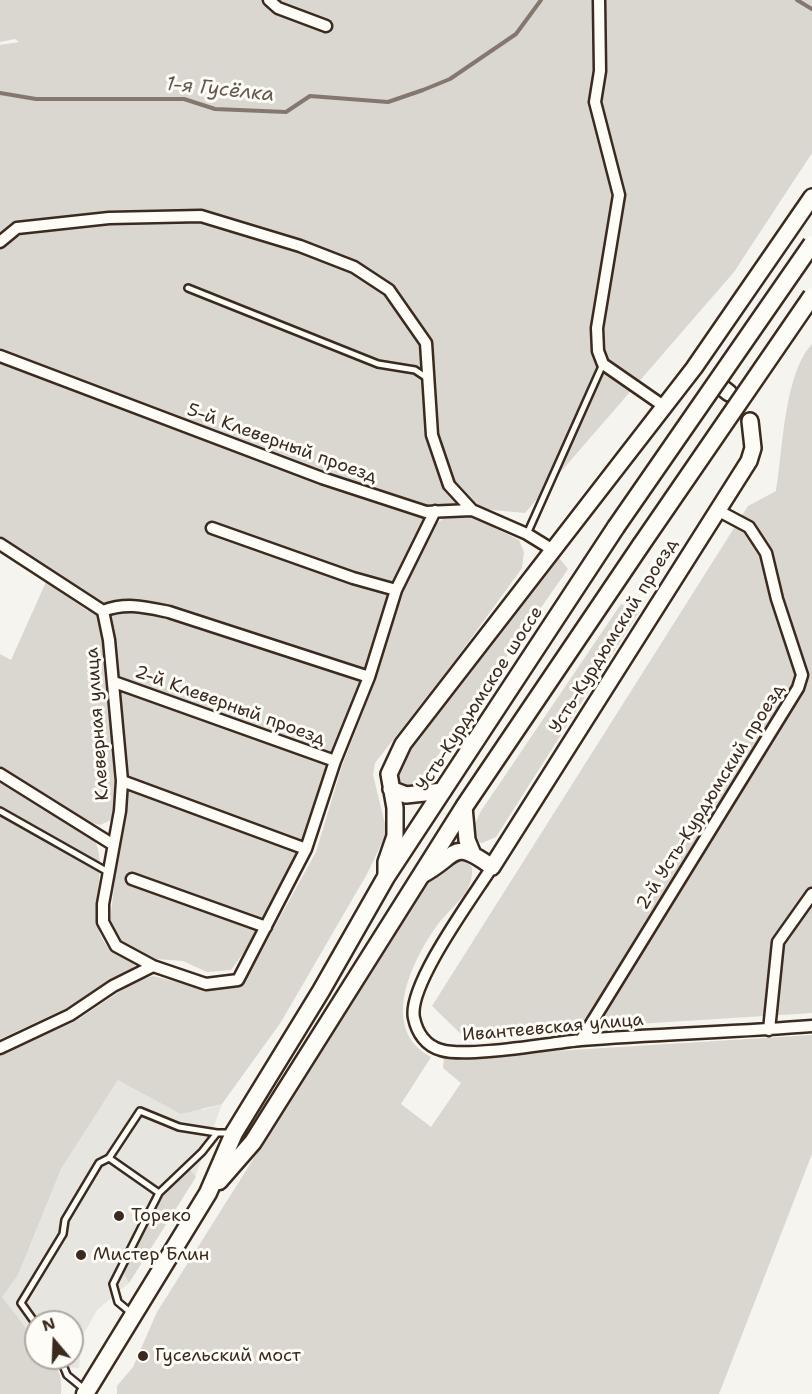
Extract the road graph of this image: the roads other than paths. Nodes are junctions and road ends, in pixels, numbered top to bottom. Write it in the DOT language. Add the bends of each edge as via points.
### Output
graph roads {
  1 [pos="269,0"];
  2 [pos="599,0"];
  3 [pos="326,26"];
  4 [pos="812,197"];
  5 [pos="0,242"];
  6 [pos="812,244"];
  7 [pos="188,288"];
  8 [pos="812,296"];
  9 [pos="0,356"];
  10 [pos="603,364"];
  11 [pos="429,379"];
  12 [pos="665,406"];
  13 [pos="750,421"];
  14 [pos="472,510"];
  15 [pos="717,510"];
  16 [pos="435,511"];
  17 [pos="212,528"];
  18 [pos="527,534"];
  19 [pos="0,544"];
  20 [pos="553,550"];
  21 [pos="396,590"];
  22 [pos="102,611"];
  23 [pos="369,677"];
  24 [pos="114,682"];
  25 [pos="335,761"];
  26 [pos="0,774"];
  27 [pos="122,781"];
  28 [pos="391,789"];
  29 [pos="443,791"];
  30 [pos="464,807"];
  31 [pos="0,811"];
  32 [pos="112,844"];
  33 [pos="306,849"];
  34 [pos="472,852"];
  35 [pos="492,867"];
  36 [pos="109,872"];
  37 [pos="422,875"];
  38 [pos="386,877"];
  39 [pos="132,879"];
  40 [pos="812,894"];
  41 [pos="266,927"];
  42 [pos="153,966"];
  43 [pos="812,1026"];
  44 [pos="769,1030"];
  45 [pos="581,1040"];
  46 [pos="0,1048"];
  47 [pos="217,1133"];
  48 [pos="234,1133"];
  49 [pos="109,1158"];
  50 [pos="159,1193"];
  51 [pos="208,1193"];
  52 [pos="26,1310"];
  53 [pos="133,1314"];
  54 [pos="64,1370"];
  55 [pos="86,1393"];
  1 -- 3 [label="street" via="279,8"];
  2 -- 10 [label="street" via="600,71 595,102 619,195 597,328"];
  4 -- 12 [label="street" via="699,372"];
  5 -- 11 [label="street" via="17,228 109,218 201,216 300,246 354,267 389,290 426,343"];
  6 -- 29 [label="main road, Усть-Курдюмское шоссе, bridge" via="616,527"];
  7 -- 11 [label="lane" via="378,364 415,370"];
  8 -- 30 [label="main road, Усть-Курдюмское шоссе, bridge"];
  9 -- 16 [label="street, 5-й Клеверный проезд" via="322,478 426,512"];
  10 -- 12 [label="street"];
  10 -- 18 [label="lane"];
  11 -- 14 [label="street" via="432,435 449,485"];
  12 -- 20 [label="street"];
  13 -- 15 [label="street, Усть-Курдюмский проезд" via="753,448 749,461"];
  14 -- 16 [label="street, 5-й Клеверный проезд"];
  14 -- 18 [label="street, 5-й Клеверный проезд"];
  15 -- 35 [label="street, Усть-Курдюмский проезд"];
  15 -- 45 [label="street, 2-й Усть-Курдюмский проезд" via="749,527 765,553 802,675 798,688"];
  16 -- 21 [label="street"];
  17 -- 21 [label="street"];
  18 -- 20 [label="street, 5-й Клеверный проезд"];
  19 -- 22 [label="street"];
  20 -- 28 [label="street" via="403,744 389,774"];
  21 -- 23 [label="street"];
  22 -- 23 [label="street" via="134,605 169,612"];
  22 -- 24 [label="street, Клеверная улица"];
  23 -- 25 [label="street"];
  24 -- 25 [label="street, 2-й Клеверный проезд"];
  24 -- 27 [label="street, Клеверная улица"];
  25 -- 33 [label="street"];
  26 -- 32 [label="street"];
  27 -- 32 [label="street, Клеверная улица"];
  27 -- 33 [label="street"];
  28 -- 29 [label="street" via="406,795"];
  28 -- 38 [label="street" via="395,836 386,861"];
  29 -- 38 [label="main road, Усть-Курдюмское шоссе"];
  30 -- 34 [label="street"];
  30 -- 37 [label="main road, Усть-Курдюмское шоссе"];
  31 -- 36 [label="lane"];
  32 -- 36 [label="street, Клеверная улица"];
  33 -- 41 [label="street"];
  34 -- 35 [label="street"];
  34 -- 37 [label="street" via="462,850 447,856"];
  35 -- 45 [label="street, Ивантеевская улица" via="414,998 413,1016 419,1034 429,1045 456,1052"];
  36 -- 42 [label="street, Клеверная улица" via="103,922 116,946"];
  37 -- 51 [label="main road, Усть-Курдюмское шоссе" via="253,1142"];
  38 -- 48 [label="main road, Усть-Курдюмское шоссе"];
  39 -- 41 [label="street"];
  40 -- 44 [label="street" via="778,942"];
  41 -- 42 [label="street, Клеверная улица" via="238,980 206,984"];
  42 -- 46 [label="street" via="113,986 70,1015"];
  43 -- 44 [label="street, Ивантеевская улица"];
  44 -- 45 [label="street, Ивантеевская улица"];
  47 -- 48 [label="lane"];
  47 -- 49 [label="lane" via="179,1127 140,1112"];
  47 -- 50 [label="lane"];
  48 -- 51 [label="main road, Усть-Курдюмское шоссе"];
  49 -- 50 [label="lane"];
  49 -- 52 [label="lane" via="99,1163 65,1220 63,1234 21,1303"];
  50 -- 53 [label="lane" via="113,1284 118,1302"];
  51 -- 53 [label="main road, Усть-Курдюмское шоссе"];
  53 -- 55 [label="main road, Усть-Курдюмское шоссе"];
  54 -- 55 [label="lane"];
}
